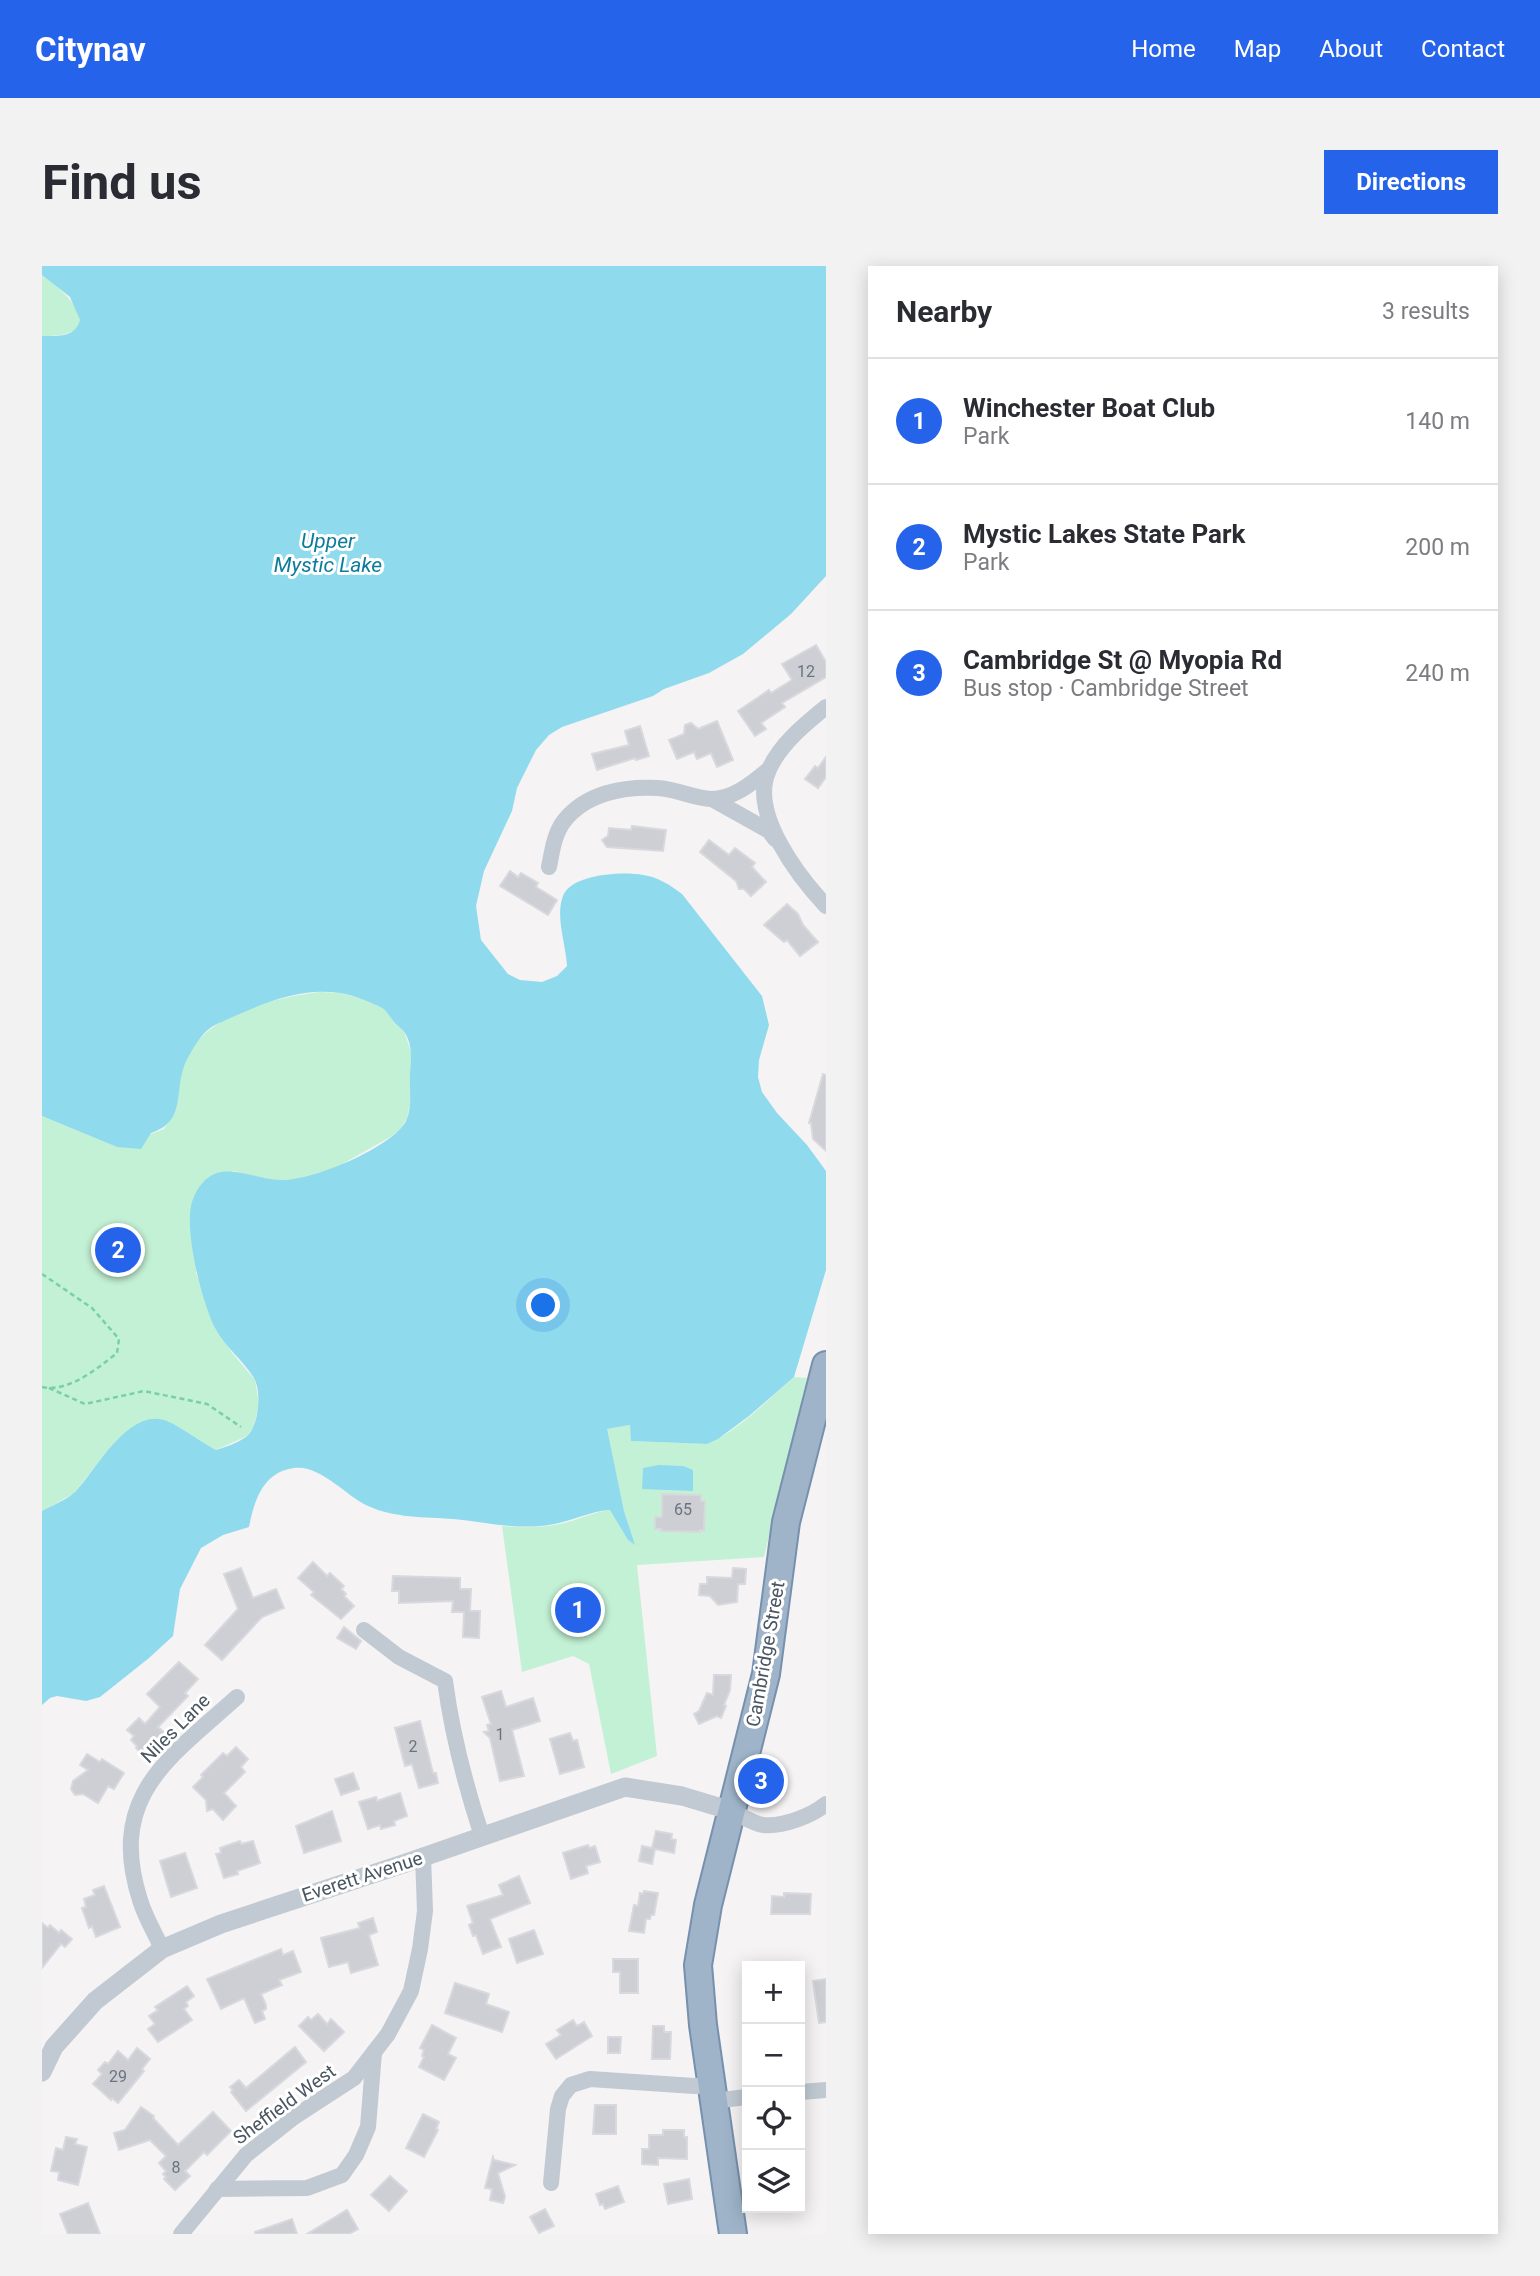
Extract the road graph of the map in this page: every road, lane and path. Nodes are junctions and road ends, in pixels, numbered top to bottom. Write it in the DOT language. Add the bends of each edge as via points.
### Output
graph roads {
  1 [pos="826,707"];
  2 [pos="768,771"];
  3 [pos="712,799"];
  4 [pos="782,846"];
  5 [pos="549,867"];
  6 [pos="826,906"];
  7 [pos="42,1274"];
  8 [pos="826,1365"];
  9 [pos="42,1387"];
  10 [pos="49,1388"];
  11 [pos="241,1427"];
  12 [pos="364,1630"];
  13 [pos="237,1697"];
  14 [pos="826,1804"];
  15 [pos="732,1811"];
  16 [pos="482,1836"];
  17 [pos="423,1856"];
  18 [pos="162,1949"];
  19 [pos="374,2052"];
  20 [pos="42,2073"];
  21 [pos="826,2090"];
  22 [pos="805,2092"];
  23 [pos="712,2093"];
  24 [pos="742,2096"];
  25 [pos="551,2183"];
  26 [pos="218,2189"];
  27 [pos="181,2234"];
  28 [pos="733,2234"];
  1 -- 2 [label="street" via="807,722"];
  2 -- 3 [label="street" via="745,788"];
  2 -- 4 [label="street" via="765,804"];
  3 -- 4 [label="street" via="769,831"];
  3 -- 5 [label="street" via="644,788 595,797 564,821"];
  4 -- 6 [label="street" via="803,881"];
  7 -- 10 [label="path" via="92,1308 119,1339 117,1353 87,1377"];
  8 -- 15 [label="highway, Cambridge Street" via="786,1522 766,1674"];
  9 -- 10 [label="path"];
  10 -- 11 [label="path" via="86,1404 144,1391 207,1404"];
  12 -- 16 [label="street" via="399,1657 444,1681 463,1780"];
  13 -- 18 [label="street, Niles Lane" via="171,1756 141,1795 134,1815 132,1870 141,1904"];
  14 -- 15 [label="street" via="781,1824 761,1825"];
  15 -- 16 [label="street, Everett Avenue" via="625,1787"];
  15 -- 23 [label="highway, Cambridge Street" via="698,1965"];
  16 -- 17 [label="street, Everett Avenue"];
  17 -- 18 [label="street, Everett Avenue"];
  17 -- 19 [label="street, Sheffield West" via="425,1910 411,1991"];
  18 -- 20 [label="street, Everett Avenue" via="95,2001 54,2047"];
  19 -- 26 [label="street, Sheffield West" via="354,2078 246,2155"];
  19 -- 26 [label="street, Sheffield West" via="368,2127 342,2175 307,2188"];
  21 -- 22 [label="street"];
  23 -- 24 [label="street"];
  23 -- 25 [label="street" via="692,2086 590,2079 571,2085 558,2109"];
  23 -- 28 [label="highway, Cambridge Street"];
  26 -- 27 [label="street, Sheffield West"];
}
